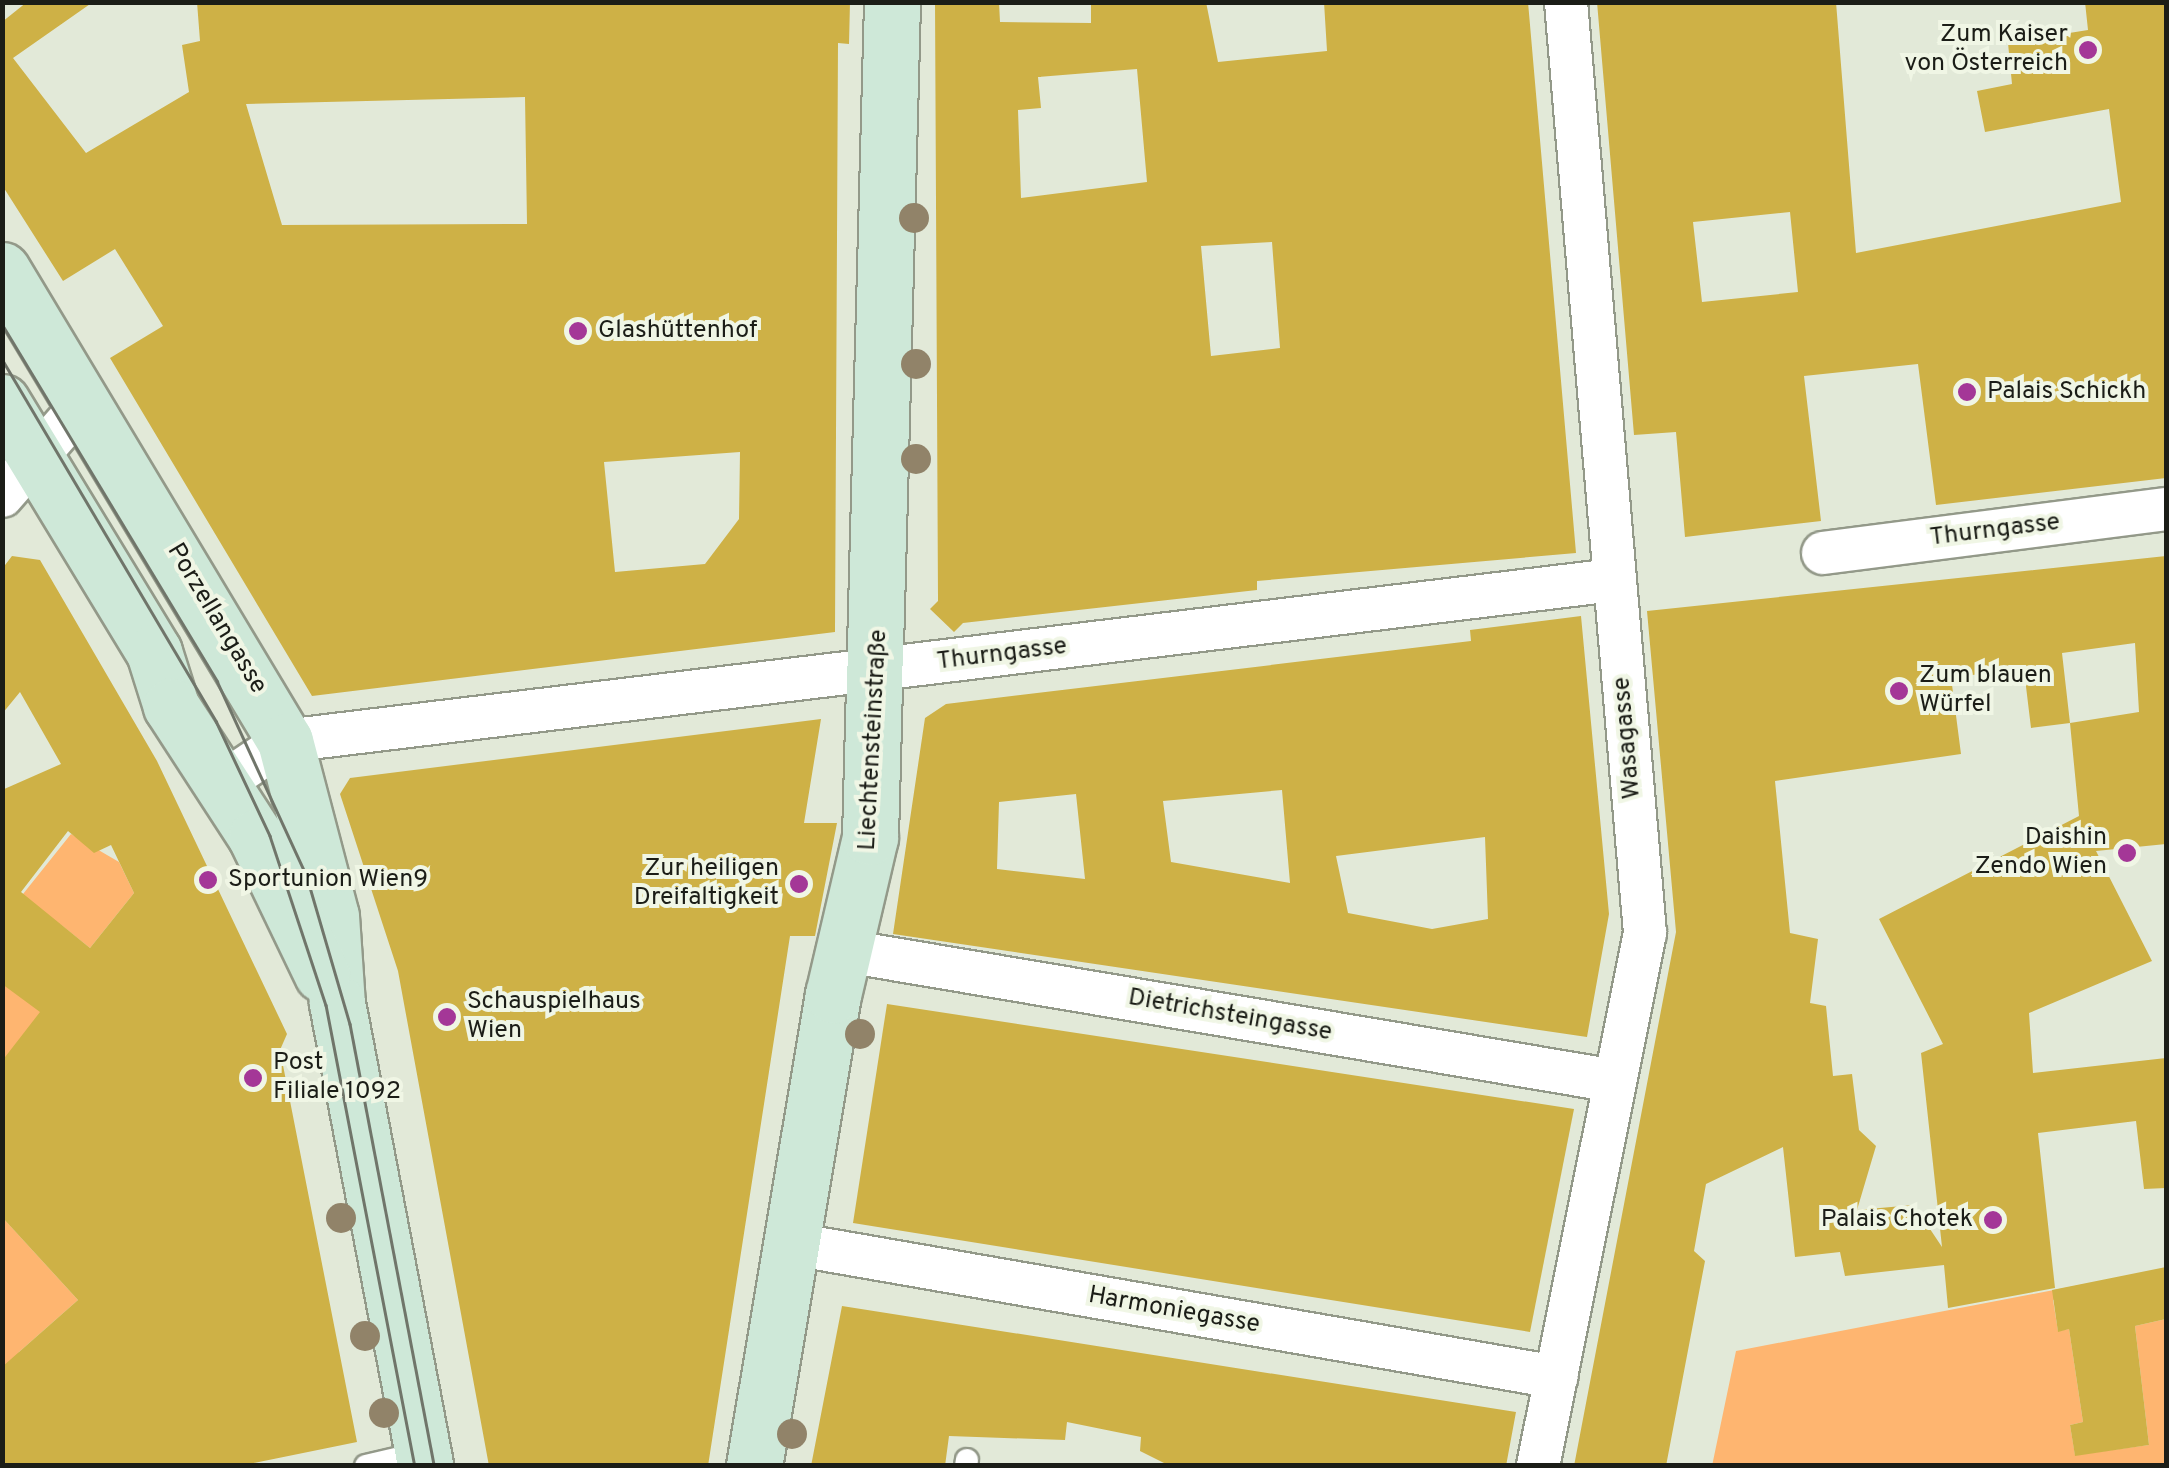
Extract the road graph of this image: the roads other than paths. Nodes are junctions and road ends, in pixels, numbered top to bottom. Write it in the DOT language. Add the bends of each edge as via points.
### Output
graph roads {
  1 [pos="892,2"];
  2 [pos="1566,2"];
  3 [pos="2,270"];
  4 [pos="2,402"];
  5 [pos="84,403"];
  6 [pos="18,476"];
  7 [pos="2166,509"];
  8 [pos="1823,553"];
  9 [pos="1614,580"];
  10 [pos="880,671"];
  11 [pos="285,741"];
  12 [pos="224,782"];
  13 [pos="846,951"];
  14 [pos="338,1003"];
  15 [pos="1615,1081"];
  16 [pos="793,1244"];
  17 [pos="1556,1377"];
  18 [pos="424,1459"];
  19 [pos="366,1466"];
  20 [pos="754,1466"];
  21 [pos="1538,1466"];
  1 -- 10 [label="street, Liechtensteinstraße"];
  2 -- 9 [label="street, Wasagasse"];
  3 -- 5 [label="street, Porzellangasse"];
  4 -- 6 [label="street, Porzellangasse"];
  5 -- 6 [label="street"];
  5 -- 11 [label="street, Porzellangasse"];
  6 -- 12 [label="street, Porzellangasse"];
  7 -- 8 [label="street, Thurngasse"];
  9 -- 10 [label="street, Thurngasse"];
  9 -- 15 [label="street, Wasagasse" via="1645,933"];
  10 -- 11 [label="street, Thurngasse"];
  10 -- 13 [label="street, Liechtensteinstraße" via="867,860"];
  11 -- 12 [label="street, Thurngasse"];
  11 -- 14 [label="street, Porzellangasse" via="331,916"];
  12 -- 14 [label="street, Porzellangasse"];
  13 -- 15 [label="street, Dietrichsteingasse"];
  13 -- 16 [label="street, Liechtensteinstraße"];
  14 -- 18 [label="street, Porzellangasse"];
  15 -- 17 [label="street, Wasagasse"];
  16 -- 17 [label="street, Harmoniegasse"];
  16 -- 20 [label="street, Liechtensteinstraße"];
  17 -- 21 [label="street, Wasagasse"];
  18 -- 19 [label="lane"];
}
